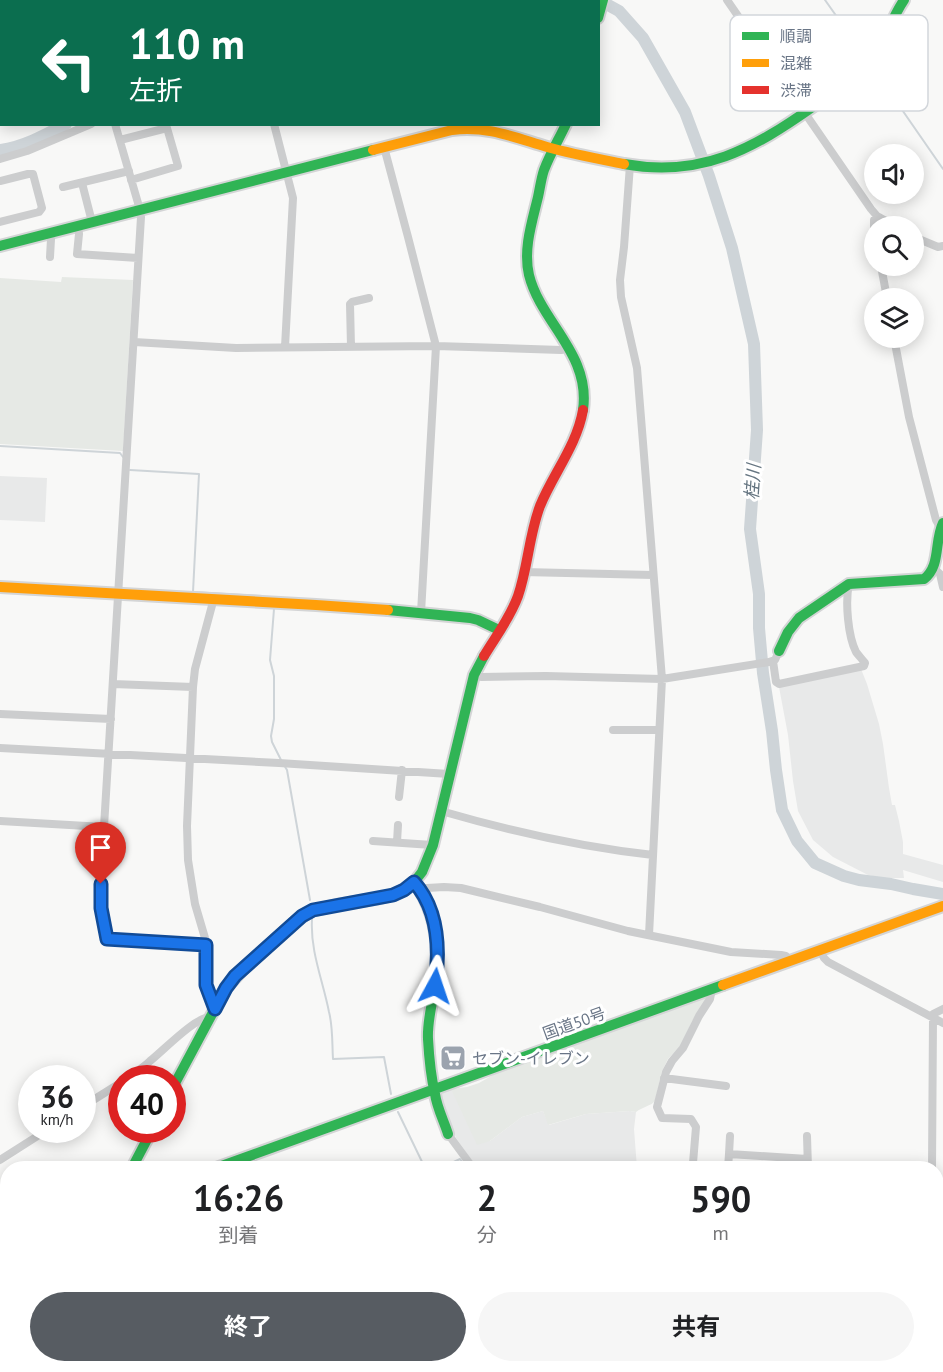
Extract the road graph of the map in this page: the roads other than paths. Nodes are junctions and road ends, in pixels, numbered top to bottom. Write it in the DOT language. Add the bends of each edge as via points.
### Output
graph roads {
  1 [pos="727,0"];
  2 [pos="904,0"];
  3 [pos="737,15"];
  4 [pos="894,15"];
  5 [pos="808,111"];
  6 [pos="805,113"];
  7 [pos="85,126"];
  8 [pos="116,126"];
  9 [pos="275,126"];
  10 [pos="565,126"];
  11 [pos="120,140"];
  12 [pos="384,147"];
  13 [pos="555,149"];
  14 [pos="0,159"];
  15 [pos="630,165"];
  16 [pos="129,171"];
  17 [pos="287,172"];
  18 [pos="131,180"];
  19 [pos="0,181"];
  20 [pos="82,183"];
  21 [pos="63,187"];
  22 [pos="140,209"];
  23 [pos="877,216"];
  24 [pos="0,222"];
  25 [pos="92,222"];
  26 [pos="78,226"];
  27 [pos="49,233"];
  28 [pos="924,241"];
  29 [pos="0,246"];
  30 [pos="943,246"];
  31 [pos="50,257"];
  32 [pos="138,258"];
  33 [pos="369,298"];
  34 [pos="134,342"];
  35 [pos="351,346"];
  36 [pos="436,346"];
  37 [pos="285,347"];
  38 [pos="569,348"];
  39 [pos="896,348"];
  40 [pos="942,525"];
  41 [pos="937,571"];
  42 [pos="523,572"];
  43 [pos="653,575"];
  44 [pos="849,584"];
  45 [pos="0,586"];
  46 [pos="943,587"];
  47 [pos="118,593"];
  48 [pos="214,598"];
  49 [pos="421,613"];
  50 [pos="500,630"];
  51 [pos="774,658"];
  52 [pos="474,675"];
  53 [pos="662,679"];
  54 [pos="113,684"];
  55 [pos="193,687"];
  56 [pos="0,714"];
  57 [pos="111,719"];
  58 [pos="613,730"];
  59 [pos="659,730"];
  60 [pos="0,748"];
  61 [pos="108,753"];
  62 [pos="190,758"];
  63 [pos="402,770"];
  64 [pos="449,774"];
  65 [pos="399,797"];
  66 [pos="441,811"];
  67 [pos="0,821"];
  68 [pos="398,825"];
  69 [pos="104,827"];
  70 [pos="373,841"];
  71 [pos="397,843"];
  72 [pos="432,845"];
  73 [pos="653,855"];
  74 [pos="417,886"];
  75 [pos="943,906"];
  76 [pos="649,935"];
  77 [pos="206,945"];
  78 [pos="820,950"];
  79 [pos="789,961"];
  80 [pos="712,988"];
  81 [pos="943,1009"];
  82 [pos="213,1013"];
  83 [pos="933,1018"];
  84 [pos="943,1023"];
  85 [pos="145,1065"];
  86 [pos="185,1065"];
  87 [pos="664,1078"];
  88 [pos="726,1086"];
  89 [pos="435,1089"];
  90 [pos="448,1134"];
  91 [pos="730,1136"];
  92 [pos="807,1136"];
  93 [pos="26,1143"];
  94 [pos="145,1143"];
  95 [pos="729,1154"];
  96 [pos="807,1159"];
  97 [pos="0,1160"];
  98 [pos="136,1161"];
  99 [pos="235,1161"];
  100 [pos="468,1161"];
  101 [pos="693,1161"];
  102 [pos="728,1161"];
  103 [pos="932,1161"];
  1 -- 3 [label="street"];
  2 -- 4 [label="main road"];
  5 -- 6 [label="main road"];
  6 -- 15 [label="main road" via="754,146 712,162 658,167"];
  6 -- 23 [label="street"];
  7 -- 14 [label="street"];
  8 -- 11 [label="street"];
  9 -- 17 [label="street"];
  10 -- 13 [label="main road"];
  11 -- 16 [label="street"];
  11 -- 18 [label="street" via="167,128 178,166"];
  12 -- 13 [label="main road" via="472,129"];
  12 -- 17 [label="main road"];
  12 -- 36 [label="street"];
  13 -- 15 [label="main road"];
  13 -- 38 [label="main road" via="543,171 528,242 528,270"];
  15 -- 43 [label="street" via="620,280 637,368"];
  16 -- 18 [label="street"];
  16 -- 20 [label="street"];
  17 -- 22 [label="main road"];
  17 -- 37 [label="street" via="293,198"];
  18 -- 22 [label="street"];
  19 -- 24 [label="street" via="33,174 42,208"];
  20 -- 21 [label="street"];
  20 -- 25 [label="street"];
  22 -- 25 [label="main road"];
  22 -- 32 [label="street"];
  25 -- 26 [label="main road"];
  26 -- 27 [label="main road"];
  26 -- 32 [label="street" via="77,254"];
  27 -- 29 [label="main road"];
  27 -- 31 [label="street"];
  28 -- 30 [label="street"];
  32 -- 34 [label="street"];
  33 -- 35 [label="street" via="350,304"];
  34 -- 37 [label="street"];
  34 -- 47 [label="street"];
  35 -- 36 [label="street"];
  35 -- 37 [label="street"];
  36 -- 38 [label="street"];
  36 -- 49 [label="street"];
  38 -- 42 [label="main road" via="580,371 583,410 540,506"];
  39 -- 40 [label="street" via="909,417 936,520"];
  40 -- 41 [label="main road" via="938,533"];
  41 -- 44 [label="main road" via="924,579"];
  41 -- 46 [label="street"];
  42 -- 43 [label="street"];
  42 -- 50 [label="main road" via="518,594"];
  43 -- 53 [label="street"];
  44 -- 51 [label="main road" via="799,618"];
  44 -- 51 [label="street" via="850,628 864,666 779,684"];
  45 -- 47 [label="main road"];
  47 -- 48 [label="main road"];
  47 -- 54 [label="street"];
  48 -- 49 [label="main road"];
  48 -- 55 [label="street"];
  49 -- 50 [label="main road" via="470,618"];
  50 -- 52 [label="main road"];
  51 -- 53 [label="street"];
  52 -- 53 [label="street"];
  52 -- 64 [label="main road"];
  53 -- 59 [label="street"];
  54 -- 55 [label="street"];
  54 -- 57 [label="street"];
  55 -- 62 [label="street"];
  56 -- 57 [label="street"];
  57 -- 61 [label="street"];
  58 -- 59 [label="street"];
  59 -- 73 [label="street"];
  60 -- 61 [label="street"];
  61 -- 62 [label="street"];
  61 -- 69 [label="street"];
  62 -- 63 [label="street"];
  62 -- 77 [label="street" via="188,860"];
  63 -- 64 [label="street"];
  63 -- 65 [label="street"];
  64 -- 66 [label="main road"];
  66 -- 72 [label="main road"];
  66 -- 73 [label="street" via="515,831"];
  67 -- 69 [label="street"];
  68 -- 71 [label="street"];
  69 -- 77 [label="street" via="100,903 107,939"];
  70 -- 71 [label="street"];
  71 -- 72 [label="street"];
  72 -- 74 [label="main road"];
  73 -- 76 [label="street"];
  74 -- 76 [label="street" via="461,888"];
  74 -- 82 [label="main road" via="393,895 313,910 302,916 235,976"];
  74 -- 89 [label="main road" via="435,927 437,972 428,1031"];
  75 -- 78 [label="main road, 国道50号"];
  76 -- 79 [label="street" via="731,952 781,955"];
  77 -- 82 [label="street" via="206,985"];
  78 -- 79 [label="main road, 国道50号"];
  78 -- 83 [label="street" via="828,962"];
  79 -- 80 [label="main road, 国道50号"];
  80 -- 87 [label="street" via="710,999"];
  80 -- 89 [label="main road, 国道50号"];
  81 -- 83 [label="street"];
  82 -- 85 [label="street"];
  82 -- 86 [label="main road"];
  83 -- 84 [label="street"];
  83 -- 103 [label="street"];
  87 -- 88 [label="street"];
  87 -- 101 [label="street" via="658,1112 662,1118 691,1119 696,1127"];
  89 -- 90 [label="main road"];
  89 -- 99 [label="main road, 国道50号"];
  90 -- 100 [label="street"];
  91 -- 95 [label="street"];
  92 -- 96 [label="street"];
  93 -- 97 [label="street"];
  94 -- 98 [label="main road"];
  95 -- 96 [label="street"];
  95 -- 102 [label="street"];
}
